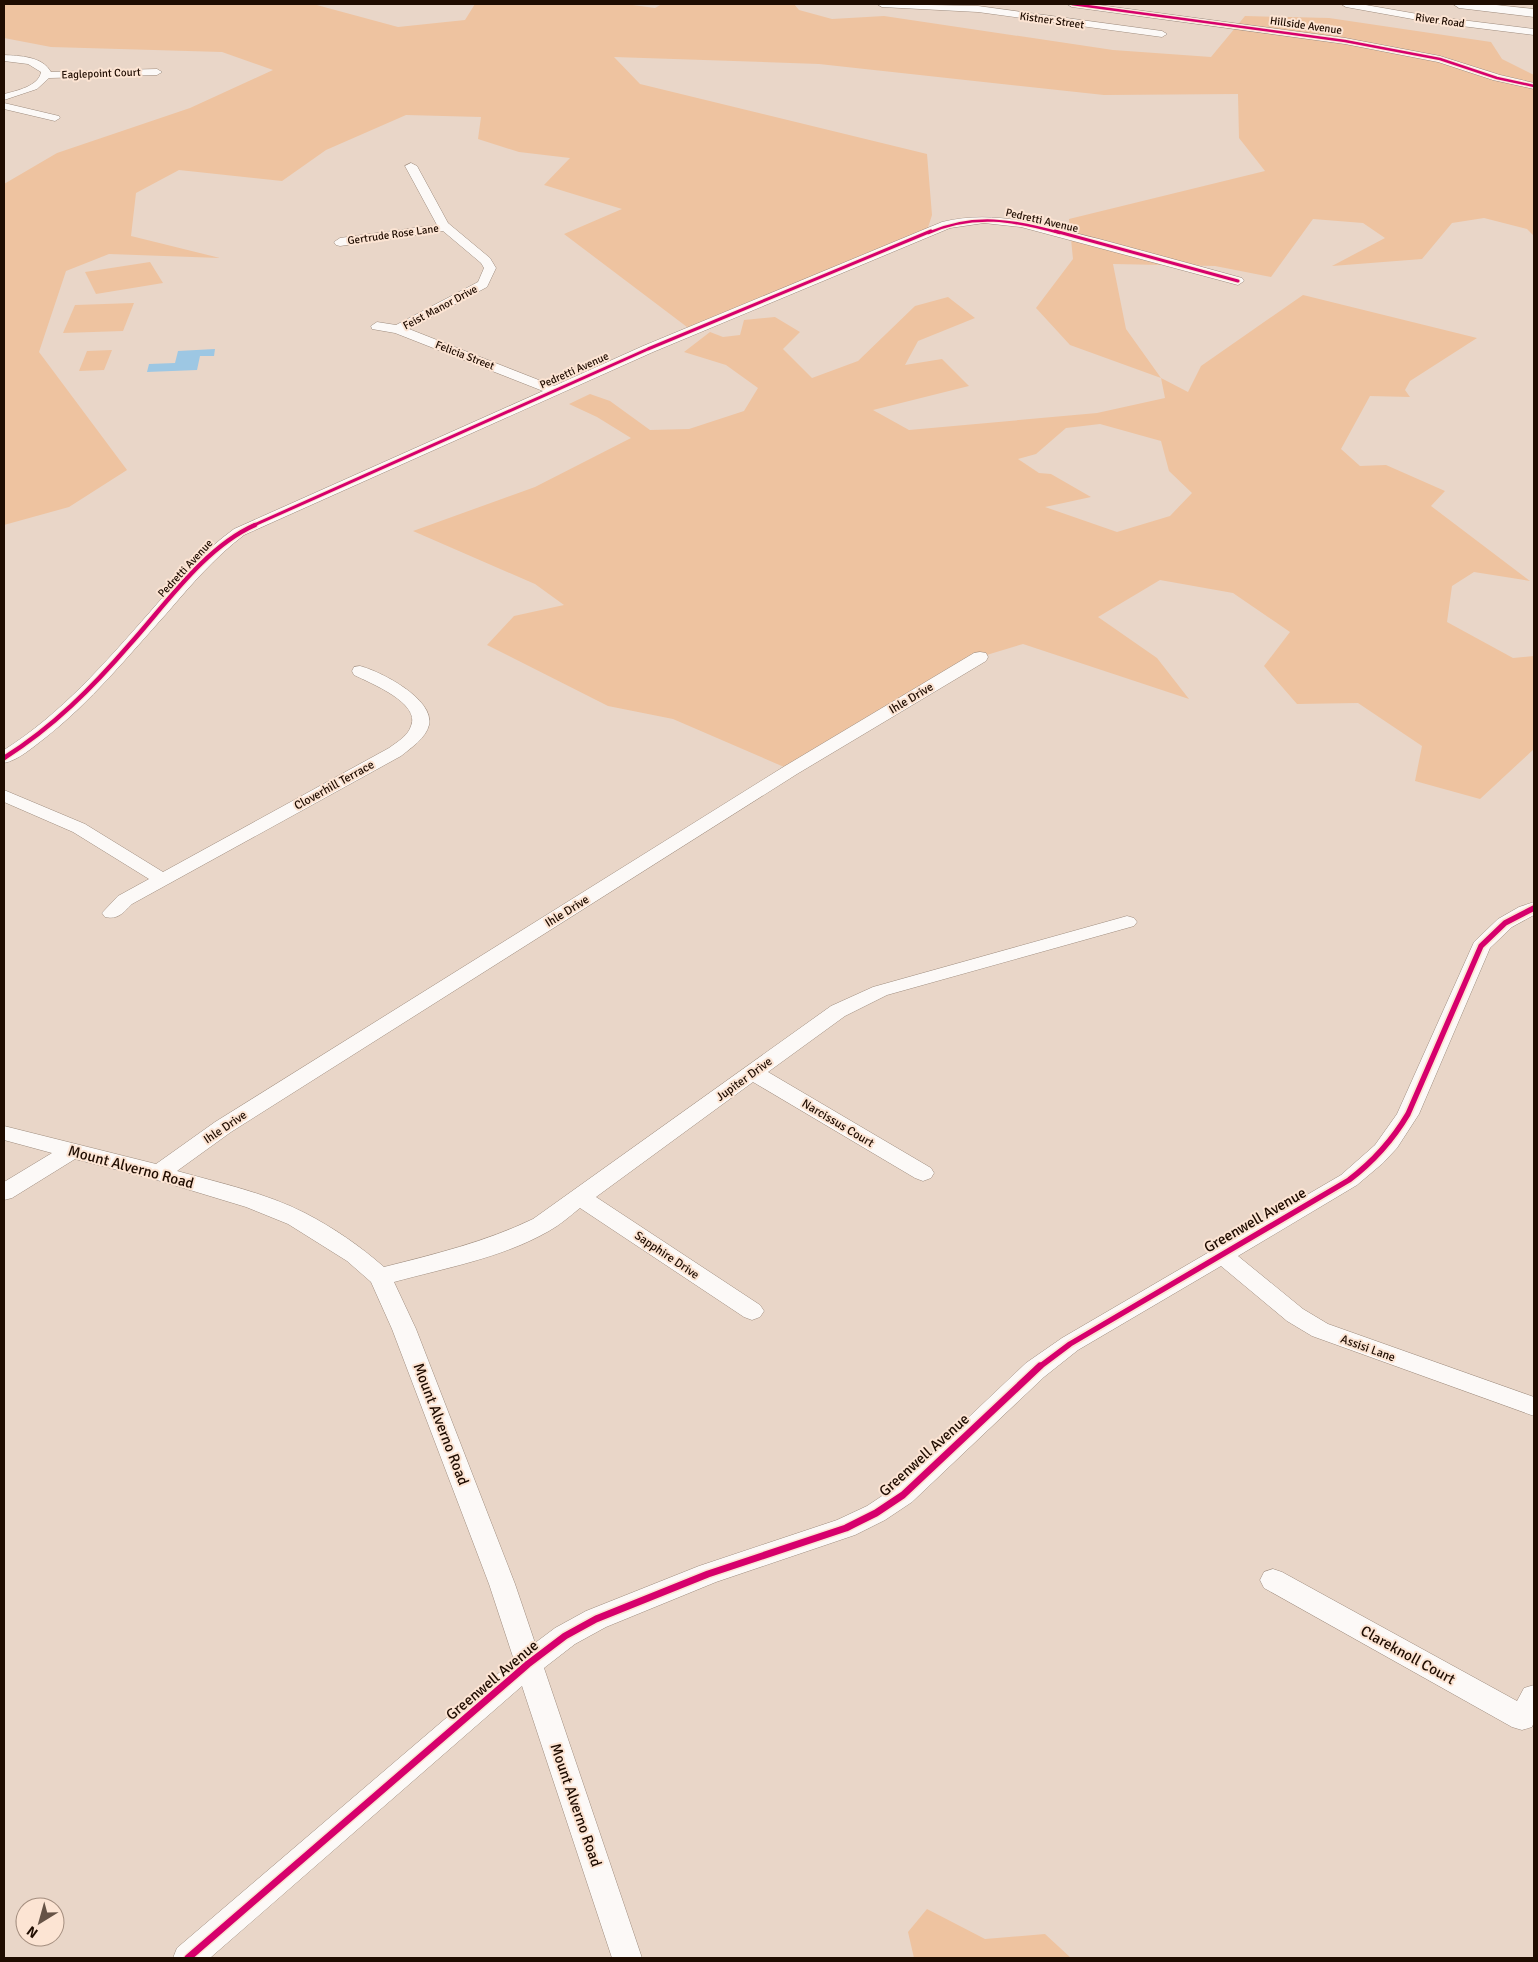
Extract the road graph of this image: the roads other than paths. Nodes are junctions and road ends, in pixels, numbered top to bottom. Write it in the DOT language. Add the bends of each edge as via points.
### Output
graph roads {
  1 [pos="882,4"];
  2 [pos="1072,4"];
  3 [pos="1346,4"];
  4 [pos="1459,4"];
  5 [pos="1534,13"];
  6 [pos="1159,16"];
  7 [pos="1534,32"];
  8 [pos="1151,33"];
  9 [pos="1162,34"];
  10 [pos="4,58"];
  11 [pos="157,72"];
  12 [pos="46,75"];
  13 [pos="1534,86"];
  14 [pos="4,97"];
  15 [pos="4,106"];
  16 [pos="54,118"];
  17 [pos="411,166"];
  18 [pos="445,227"];
  19 [pos="340,242"];
  20 [pos="1238,281"];
  21 [pos="377,326"];
  22 [pos="398,329"];
  23 [pos="552,390"];
  24 [pos="980,657"];
  25 [pos="360,671"];
  26 [pos="4,758"];
  27 [pos="4,795"];
  28 [pos="162,879"];
  29 [pos="1534,908"];
  30 [pos="112,913"];
  31 [pos="1127,922"];
  32 [pos="752,1072"];
  33 [pos="4,1133"];
  34 [pos="70,1152"];
  35 [pos="159,1173"];
  36 [pos="923,1173"];
  37 [pos="4,1192"];
  38 [pos="581,1198"];
  39 [pos="1221,1254"];
  40 [pos="380,1277"];
  41 [pos="752,1311"];
  42 [pos="1534,1406"];
  43 [pos="1273,1580"];
  44 [pos="528,1664"];
  45 [pos="1534,1698"];
  46 [pos="188,1958"];
  47 [pos="627,1958"];
  1 -- 8 [label="street, Kistner Street" via="978,10"];
  2 -- 6 [label="street, Hillside Avenue"];
  3 -- 7 [label="street, River Road" via="1429,19"];
  4 -- 5 [label="main road, River Road"];
  6 -- 8 [label="street"];
  6 -- 13 [label="street, Hillside Avenue" via="1354,42 1440,59 1497,78"];
  8 -- 9 [label="street, Kistner Street"];
  10 -- 12 [label="street" via="25,60 43,67"];
  11 -- 12 [label="street, Eaglepoint Court"];
  12 -- 14 [label="street" via="32,88"];
  15 -- 16 [label="street"];
  17 -- 18 [label="street, Feist Manor Drive"];
  18 -- 19 [label="street, Gertrude Rose Lane"];
  18 -- 22 [label="street, Feist Manor Drive" via="486,260 490,268 483,284"];
  20 -- 23 [label="street, Pedretti Avenue" via="1024,224 964,220 728,314"];
  21 -- 22 [label="street, Felicia Street"];
  22 -- 23 [label="street, Felicia Street"];
  23 -- 26 [label="street, Pedretti Avenue" via="233,536 211,553 87,692 24,747"];
  24 -- 35 [label="street, Ihle Drive" via="791,770 240,1117"];
  25 -- 28 [label="street, Cloverhill Terrace" via="414,701 422,719 414,737 395,752"];
  27 -- 28 [label="street" via="79,828"];
  28 -- 30 [label="street, Cloverhill Terrace" via="125,900"];
  29 -- 39 [label="street, Greenwell Avenue" via="1506,921 1481,946 1408,1114 1393,1140 1349,1180"];
  31 -- 32 [label="street, Jupiter Drive" via="880,991 838,1011"];
  32 -- 36 [label="street, Narcissus Court"];
  32 -- 38 [label="street, Jupiter Drive"];
  33 -- 34 [label="street, Mount Alverno Road"];
  34 -- 35 [label="street, Mount Alverno Road"];
  34 -- 37 [label="street"];
  35 -- 40 [label="street, Mount Alverno Road" via="254,1201 296,1218 348,1250"];
  38 -- 40 [label="street, Jupiter Drive" via="542,1225 515,1238"];
  38 -- 41 [label="street, Sapphire Drive"];
  39 -- 42 [label="street, Assisi Lane" via="1295,1315 1320,1330"];
  39 -- 44 [label="street, Greenwell Avenue" via="1070,1344 1036,1370 903,1495 876,1513 846,1528 708,1574 596,1619 565,1636"];
  40 -- 44 [label="street, Mount Alverno Road" via="404,1329 502,1584"];
  43 -- 45 [label="street, Clareknoll Court" via="1522,1718"];
  44 -- 46 [label="street, Greenwell Avenue"];
  44 -- 47 [label="street, Mount Alverno Road"];
}
